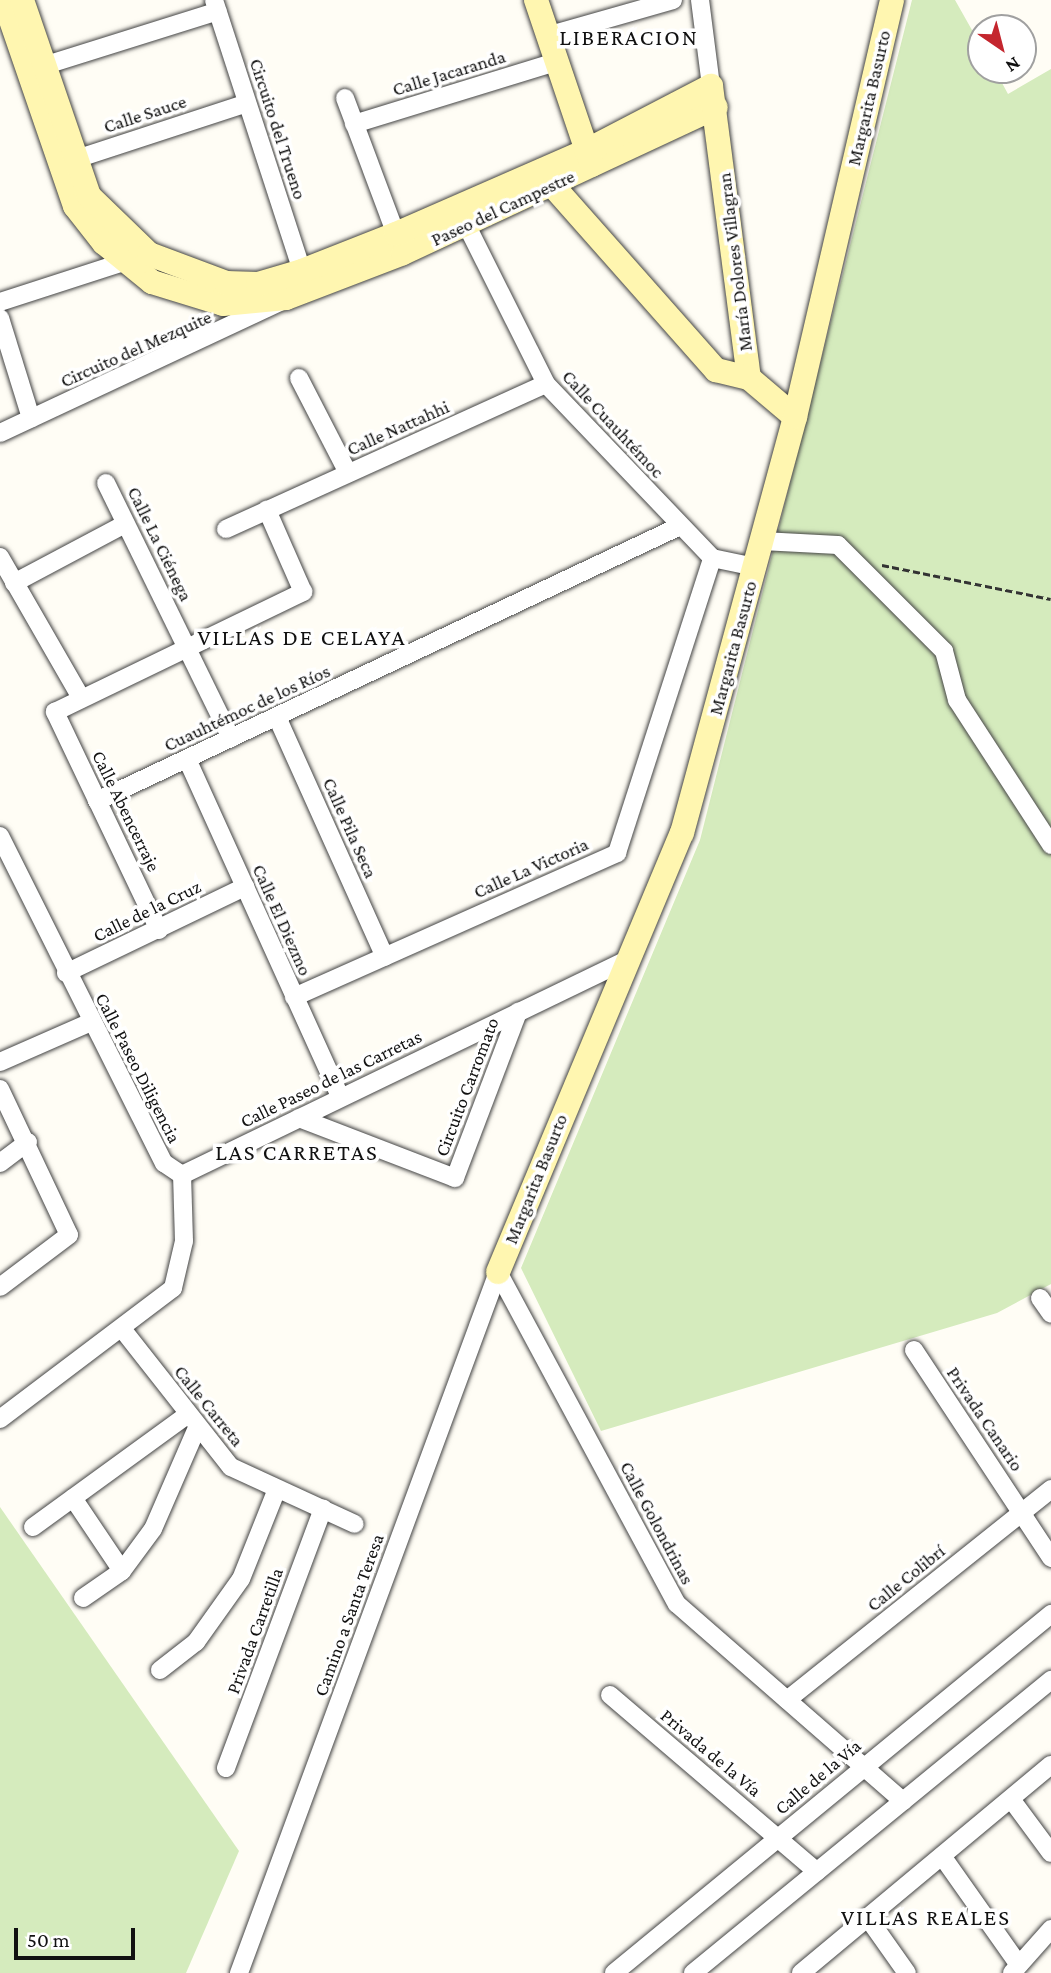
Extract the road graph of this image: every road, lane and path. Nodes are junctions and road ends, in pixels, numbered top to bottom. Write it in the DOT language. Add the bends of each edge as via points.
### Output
graph roads {
  1 [pos="4,0"];
  2 [pos="22,0"];
  3 [pos="536,0"];
  4 [pos="673,0"];
  5 [pos="700,0"];
  6 [pos="892,0"];
  7 [pos="216,5"];
  8 [pos="547,36"];
  9 [pos="556,62"];
  10 [pos="43,66"];
  11 [pos="714,96"];
  12 [pos="345,98"];
  13 [pos="247,103"];
  14 [pos="355,124"];
  15 [pos="589,159"];
  16 [pos="65,163"];
  17 [pos="553,186"];
  18 [pos="467,226"];
  19 [pos="400,244"];
  20 [pos="149,254"];
  21 [pos="125,262"];
  22 [pos="302,271"];
  23 [pos="286,298"];
  24 [pos="0,302"];
  25 [pos="0,318"];
  26 [pos="299,378"];
  27 [pos="749,378"];
  28 [pos="546,384"];
  29 [pos="795,417"];
  30 [pos="31,418"];
  31 [pos="0,433"];
  32 [pos="348,473"];
  33 [pos="106,483"];
  34 [pos="267,510"];
  35 [pos="125,524"];
  36 [pos="680,526"];
  37 [pos="226,528"];
  38 [pos="762,541"];
  39 [pos="0,557"];
  40 [pos="712,558"];
  41 [pos="854,561"];
  42 [pos="755,567"];
  43 [pos="14,583"];
  44 [pos="1051,599"];
  45 [pos="188,649"];
  46 [pos="81,698"];
  47 [pos="277,717"];
  48 [pos="231,738"];
  49 [pos="187,759"];
  50 [pos="97,802"];
  51 [pos="0,836"];
  52 [pos="1051,845"];
  53 [pos="245,887"];
  54 [pos="159,930"];
  55 [pos="385,957"];
  56 [pos="623,962"];
  57 [pos="66,973"];
  58 [pos="295,997"];
  59 [pos="518,1012"];
  60 [pos="89,1023"];
  61 [pos="0,1062"];
  62 [pos="0,1089"];
  63 [pos="340,1097"];
  64 [pos="299,1118"];
  65 [pos="28,1142"];
  66 [pos="0,1163"];
  67 [pos="183,1175"];
  68 [pos="498,1272"];
  69 [pos="0,1287"];
  70 [pos="1040,1297"];
  71 [pos="1051,1314"];
  72 [pos="123,1330"];
  73 [pos="914,1350"];
  74 [pos="0,1419"];
  75 [pos="192,1422"];
  76 [pos="277,1489"];
  77 [pos="1051,1489"];
  78 [pos="73,1498"];
  79 [pos="323,1509"];
  80 [pos="1021,1512"];
  81 [pos="355,1524"];
  82 [pos="33,1527"];
  83 [pos="1051,1558"];
  84 [pos="122,1571"];
  85 [pos="83,1598"];
  86 [pos="1051,1614"];
  87 [pos="160,1670"];
  88 [pos="1051,1680"];
  89 [pos="610,1695"];
  90 [pos="787,1700"];
  91 [pos="1051,1765"];
  92 [pos="862,1766"];
  93 [pos="226,1768"];
  94 [pos="1011,1799"];
  95 [pos="903,1801"];
  96 [pos="779,1838"];
  97 [pos="1051,1853"];
  98 [pos="942,1856"];
  99 [pos="817,1872"];
  100 [pos="868,1918"];
  101 [pos="1051,1928"];
  102 [pos="1015,1969"];
  103 [pos="239,1973"];
  104 [pos="614,1973"];
  105 [pos="693,1973"];
  106 [pos="800,1973"];
  107 [pos="907,1973"];
  1 -- 16 [label="street"];
  2 -- 10 [label="street"];
  3 -- 8 [label="street"];
  4 -- 8 [label="street"];
  5 -- 11 [label="street"];
  6 -- 29 [label="street, Margarita Basurto"];
  7 -- 10 [label="street"];
  7 -- 13 [label="street, Circuito del Trueno"];
  8 -- 9 [label="street"];
  9 -- 14 [label="street, Calle Jacaranda"];
  9 -- 15 [label="street"];
  10 -- 16 [label="street"];
  11 -- 15 [label="street, Paseo del Campestre"];
  11 -- 27 [label="street, María Dolores Villagran"];
  12 -- 14 [label="street"];
  13 -- 16 [label="street, Calle Sauce"];
  13 -- 22 [label="street, Circuito del Trueno"];
  14 -- 19 [label="street"];
  15 -- 17 [label="street, Paseo del Campestre"];
  15 -- 19 [label="street, Paseo del Campestre"];
  16 -- 20 [label="street" via="89,196"];
  16 -- 21 [label="street, Paseo del Campestre" via="75,206"];
  17 -- 18 [label="street, Paseo del Campestre"];
  17 -- 27 [label="street" via="716,370"];
  18 -- 19 [label="street, Paseo del Campestre"];
  18 -- 28 [label="street, Calle Cuauhtémoc"];
  19 -- 22 [label="street, Paseo del Campestre"];
  19 -- 23 [label="street, Paseo del Campestre"];
  20 -- 21 [label="street"];
  20 -- 22 [label="street, Paseo del Campestre" via="226,283 258,284"];
  21 -- 23 [label="street, Paseo del Campestre" via="187,297 259,304"];
  21 -- 24 [label="street"];
  23 -- 30 [label="street, Circuito del Mezquite"];
  25 -- 30 [label="street"];
  26 -- 32 [label="street"];
  27 -- 29 [label="street, María Dolores Villagran"];
  28 -- 32 [label="street, Calle Nattahhi"];
  28 -- 36 [label="street, Calle Cuauhtémoc"];
  29 -- 38 [label="street, Margarita Basurto"];
  30 -- 31 [label="street, Circuito del Mezquite"];
  32 -- 34 [label="street, Calle Nattahhi"];
  33 -- 35 [label="street, Calle La Ciénega"];
  34 -- 37 [label="street, Calle Nattahhi"];
  34 -- 45 [label="street" via="303,592"];
  35 -- 43 [label="street"];
  35 -- 45 [label="street, Calle La Ciénega"];
  36 -- 40 [label="street, Calle Cuauhtémoc"];
  36 -- 47 [label="street, Cuauhtémoc de los Ríos"];
  38 -- 41 [label="street" via="838,545"];
  38 -- 42 [label="street, Margarita Basurto"];
  39 -- 43 [label="street"];
  40 -- 42 [label="street"];
  40 -- 55 [label="street, Calle La Victoria" via="617,853"];
  41 -- 44 [label="path"];
  41 -- 52 [label="street" via="944,651 957,699"];
  42 -- 56 [label="street, Margarita Basurto" via="682,833"];
  43 -- 46 [label="street"];
  45 -- 46 [label="street"];
  45 -- 48 [label="street, Calle La Ciénega"];
  46 -- 50 [label="street, Calle Abencerraje" via="55,712"];
  47 -- 48 [label="street, Cuauhtémoc de los Ríos"];
  47 -- 55 [label="street, Calle Pila Seca"];
  48 -- 49 [label="street, Cuauhtémoc de los Ríos"];
  49 -- 50 [label="street, Cuauhtémoc de los Ríos"];
  49 -- 53 [label="street, Calle El Diezmo"];
  50 -- 54 [label="street, Calle Abencerraje"];
  51 -- 57 [label="street, Calle Paseo Diligencia"];
  53 -- 54 [label="street, Calle de la Cruz"];
  53 -- 58 [label="street, Calle El Diezmo"];
  54 -- 57 [label="street, Calle de la Cruz"];
  55 -- 58 [label="street, Calle La Victoria"];
  56 -- 59 [label="street, Calle Paseo de las Carretas"];
  56 -- 68 [label="street, Margarita Basurto"];
  57 -- 60 [label="street, Calle Paseo Diligencia"];
  58 -- 63 [label="street, Calle El Diezmo"];
  59 -- 63 [label="street, Calle Paseo de las Carretas"];
  59 -- 64 [label="street, Circuito Carromato" via="455,1178"];
  60 -- 61 [label="street"];
  60 -- 67 [label="street, Calle Paseo Diligencia" via="164,1163"];
  62 -- 65 [label="street"];
  63 -- 64 [label="street, Calle Paseo de las Carretas"];
  64 -- 67 [label="street, Calle Paseo de las Carretas"];
  65 -- 66 [label="street"];
  65 -- 69 [label="street" via="69,1235"];
  67 -- 72 [label="street" via="184,1241 173,1288"];
  68 -- 90 [label="street, Calle Golondrinas" via="677,1604"];
  68 -- 103 [label="street, Camino a Santa Teresa"];
  70 -- 71 [label="street"];
  72 -- 74 [label="street"];
  72 -- 75 [label="street, Calle Carreta"];
  73 -- 80 [label="street, Privada Canario"];
  75 -- 76 [label="street, Calle Carreta" via="231,1467"];
  75 -- 78 [label="street"];
  75 -- 84 [label="street" via="153,1529"];
  76 -- 79 [label="street, Calle Carreta"];
  76 -- 87 [label="street" via="241,1579 196,1642"];
  77 -- 80 [label="street, Calle Colibrí"];
  78 -- 82 [label="street"];
  78 -- 84 [label="street"];
  79 -- 81 [label="street, Calle Carreta"];
  79 -- 93 [label="street, Privada Carretilla"];
  80 -- 83 [label="street, Privada Canario"];
  80 -- 90 [label="street, Calle Colibrí"];
  84 -- 85 [label="street"];
  86 -- 92 [label="street, Calle de la Vía"];
  88 -- 95 [label="street"];
  89 -- 96 [label="street, Privada de la Vía"];
  90 -- 92 [label="street, Calle Golondrinas"];
  91 -- 94 [label="street"];
  92 -- 95 [label="street, Calle Golondrinas"];
  92 -- 96 [label="street, Calle de la Vía"];
  94 -- 97 [label="street"];
  94 -- 98 [label="street"];
  95 -- 99 [label="street"];
  96 -- 99 [label="street, Privada de la Vía"];
  96 -- 104 [label="street, Calle de la Vía"];
  98 -- 100 [label="street"];
  98 -- 102 [label="street"];
  99 -- 105 [label="street"];
  100 -- 106 [label="street"];
  100 -- 107 [label="street"];
  101 -- 102 [label="street"];
}
